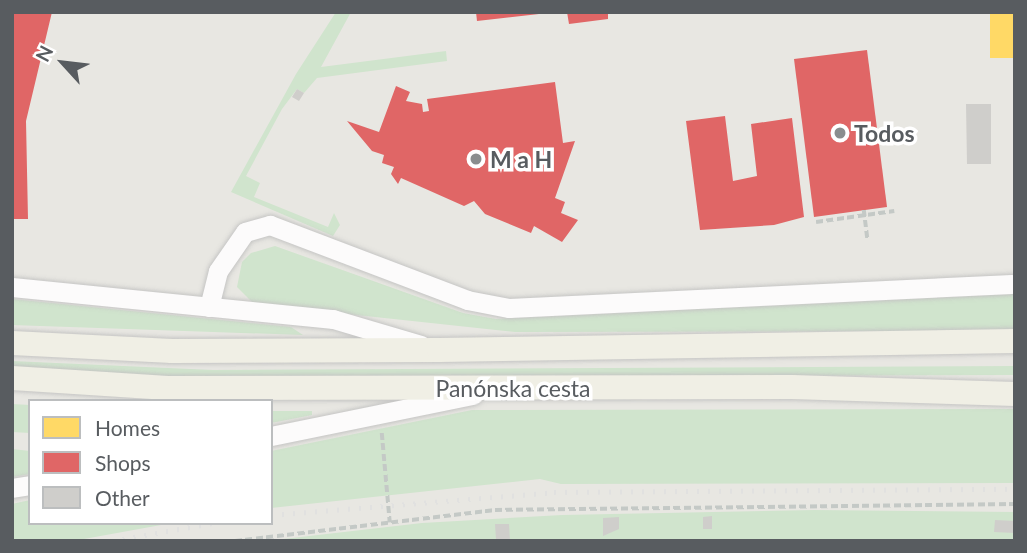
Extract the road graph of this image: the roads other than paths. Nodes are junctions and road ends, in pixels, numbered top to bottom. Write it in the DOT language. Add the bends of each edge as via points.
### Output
graph roads {
  1 [pos="1011,285"];
  2 [pos="12,287"];
  3 [pos="209,307"];
  4 [pos="1015,341"];
  5 [pos="12,343"];
  6 [pos="439,351"];
  7 [pos="12,378"];
  8 [pos="508,388"];
  9 [pos="1015,394"];
  10 [pos="273,436"];
  1 -- 3 [label="street" via="509,307 467,300 270,225 245,232 218,271"];
  2 -- 3 [label="street, Panónska cesta"];
  3 -- 6 [label="street, Panónska cesta" via="333,319"];
  4 -- 6 [label="main road, Panónska cesta"];
  5 -- 6 [label="main road, Panónska cesta" via="172,351"];
  7 -- 8 [label="main road, Panónska cesta" via="168,388"];
  8 -- 9 [label="main road, Panónska cesta" via="792,387"];
  8 -- 10 [label="street"];
}
